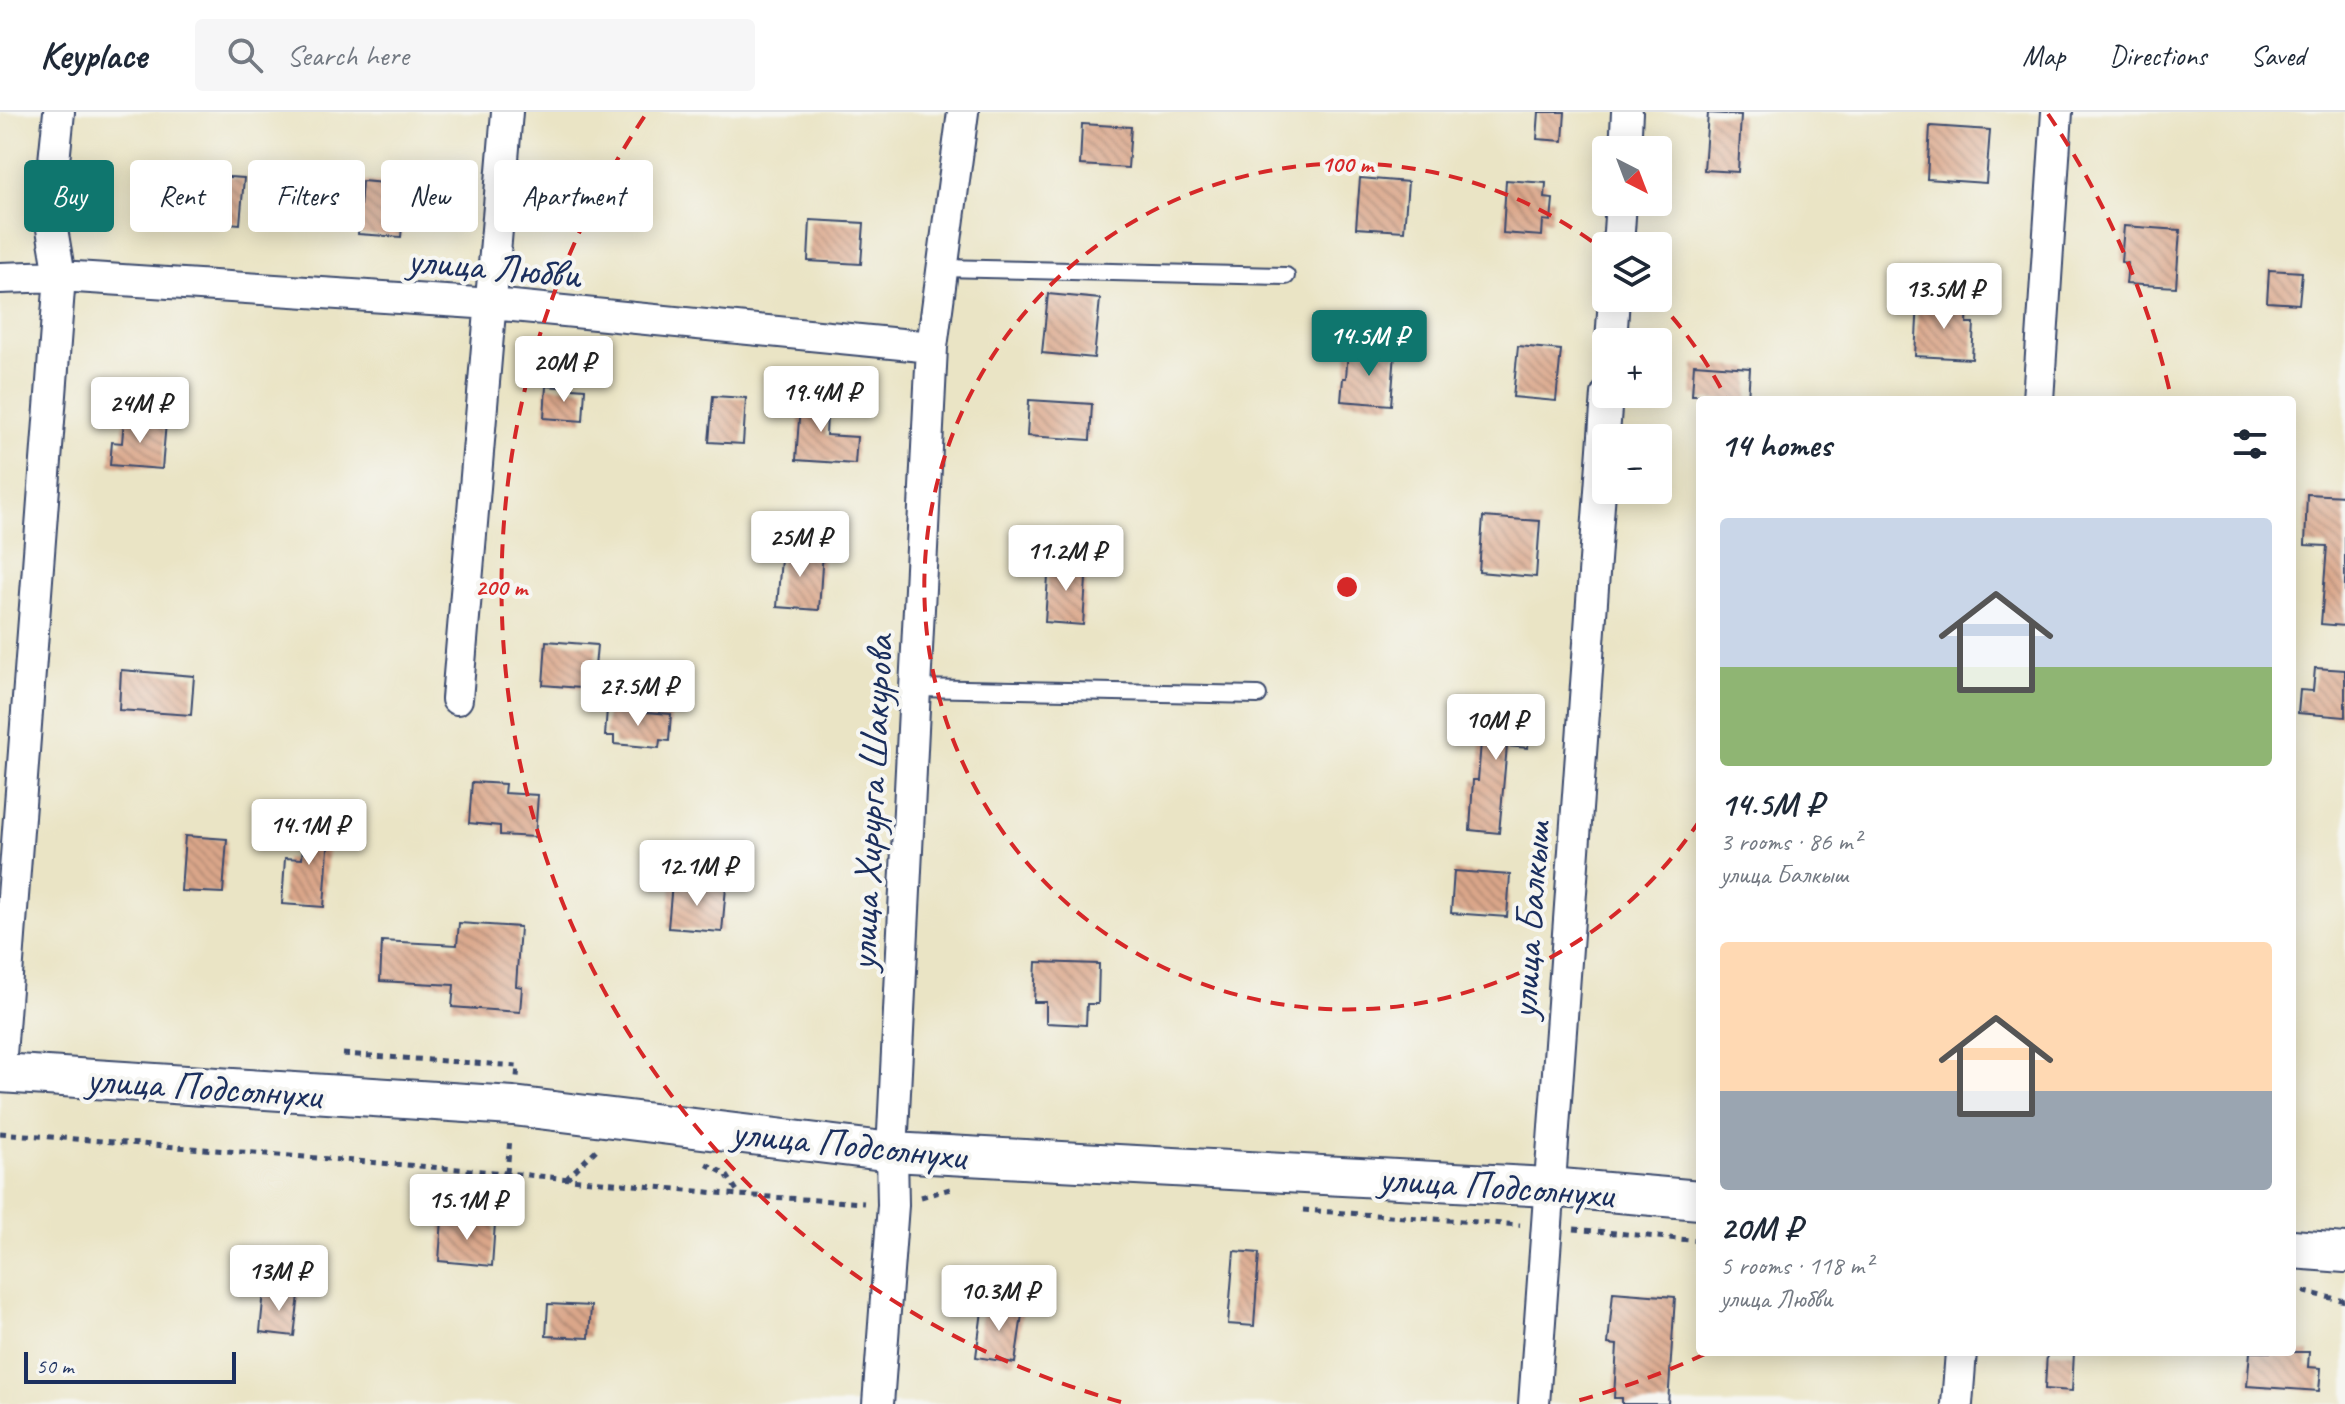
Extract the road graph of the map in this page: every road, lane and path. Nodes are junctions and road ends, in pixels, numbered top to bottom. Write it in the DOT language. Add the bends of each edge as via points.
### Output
graph roads {
  1 [pos="59,112"];
  2 [pos="507,112"];
  3 [pos="963,112"];
  4 [pos="1627,112"];
  5 [pos="2057,112"];
  6 [pos="1626,136"];
  7 [pos="943,268"];
  8 [pos="60,276"];
  9 [pos="1286,276"];
  10 [pos="0,278"];
  11 [pos="492,304"];
  12 [pos="932,347"];
  13 [pos="2038,396"];
  14 [pos="1606,408"];
  15 [pos="916,688"];
  16 [pos="1258,695"];
  17 [pos="457,699"];
  18 [pos="0,1071"];
  19 [pos="0,1133"];
  20 [pos="599,1146"];
  21 [pos="892,1152"];
  22 [pos="566,1179"];
  23 [pos="960,1186"];
  24 [pos="1549,1187"];
  25 [pos="1696,1200"];
  26 [pos="893,1205"];
  27 [pos="1293,1209"];
  28 [pos="1547,1227"];
  29 [pos="1696,1241"];
  30 [pos="2296,1249"];
  31 [pos="2345,1253"];
  32 [pos="2296,1290"];
  33 [pos="2345,1301"];
  34 [pos="1961,1356"];
  35 [pos="878,1404"];
  36 [pos="1534,1404"];
  37 [pos="1957,1404"];
  1 -- 8 [label="street" via="49,211"];
  2 -- 11 [label="street"];
  3 -- 7 [label="street, улица Хирурга Шакурова"];
  4 -- 6 [label="street"];
  5 -- 13 [label="street"];
  7 -- 9 [label="lane"];
  7 -- 12 [label="street, улица Хирурга Шакурова"];
  8 -- 10 [label="street, улица Любви"];
  8 -- 11 [label="street, улица Любви"];
  8 -- 18 [label="street"];
  11 -- 12 [label="street, улица Любви"];
  11 -- 17 [label="street"];
  12 -- 15 [label="street, улица Хирурга Шакурова"];
  14 -- 24 [label="street, улица Балкыш"];
  15 -- 16 [label="lane"];
  15 -- 21 [label="street, улица Хирурга Шакурова"];
  18 -- 21 [label="street, улица Подсолнухи" via="513,1106"];
  19 -- 22 [label="path"];
  20 -- 22 [label="path"];
  21 -- 24 [label="street, улица Подсолнухи"];
  21 -- 26 [label="street, улица Хирурга Шакурова"];
  22 -- 26 [label="path"];
  23 -- 26 [label="path"];
  24 -- 25 [label="street, улица Подсолнухи"];
  24 -- 28 [label="street, улица Балкыш"];
  26 -- 35 [label="street, улица Хирурга Шакурова"];
  27 -- 28 [label="path"];
  28 -- 29 [label="path"];
  28 -- 36 [label="street, улица Балкыш"];
  30 -- 31 [label="street"];
  32 -- 33 [label="path"];
  34 -- 37 [label="street"];
}
